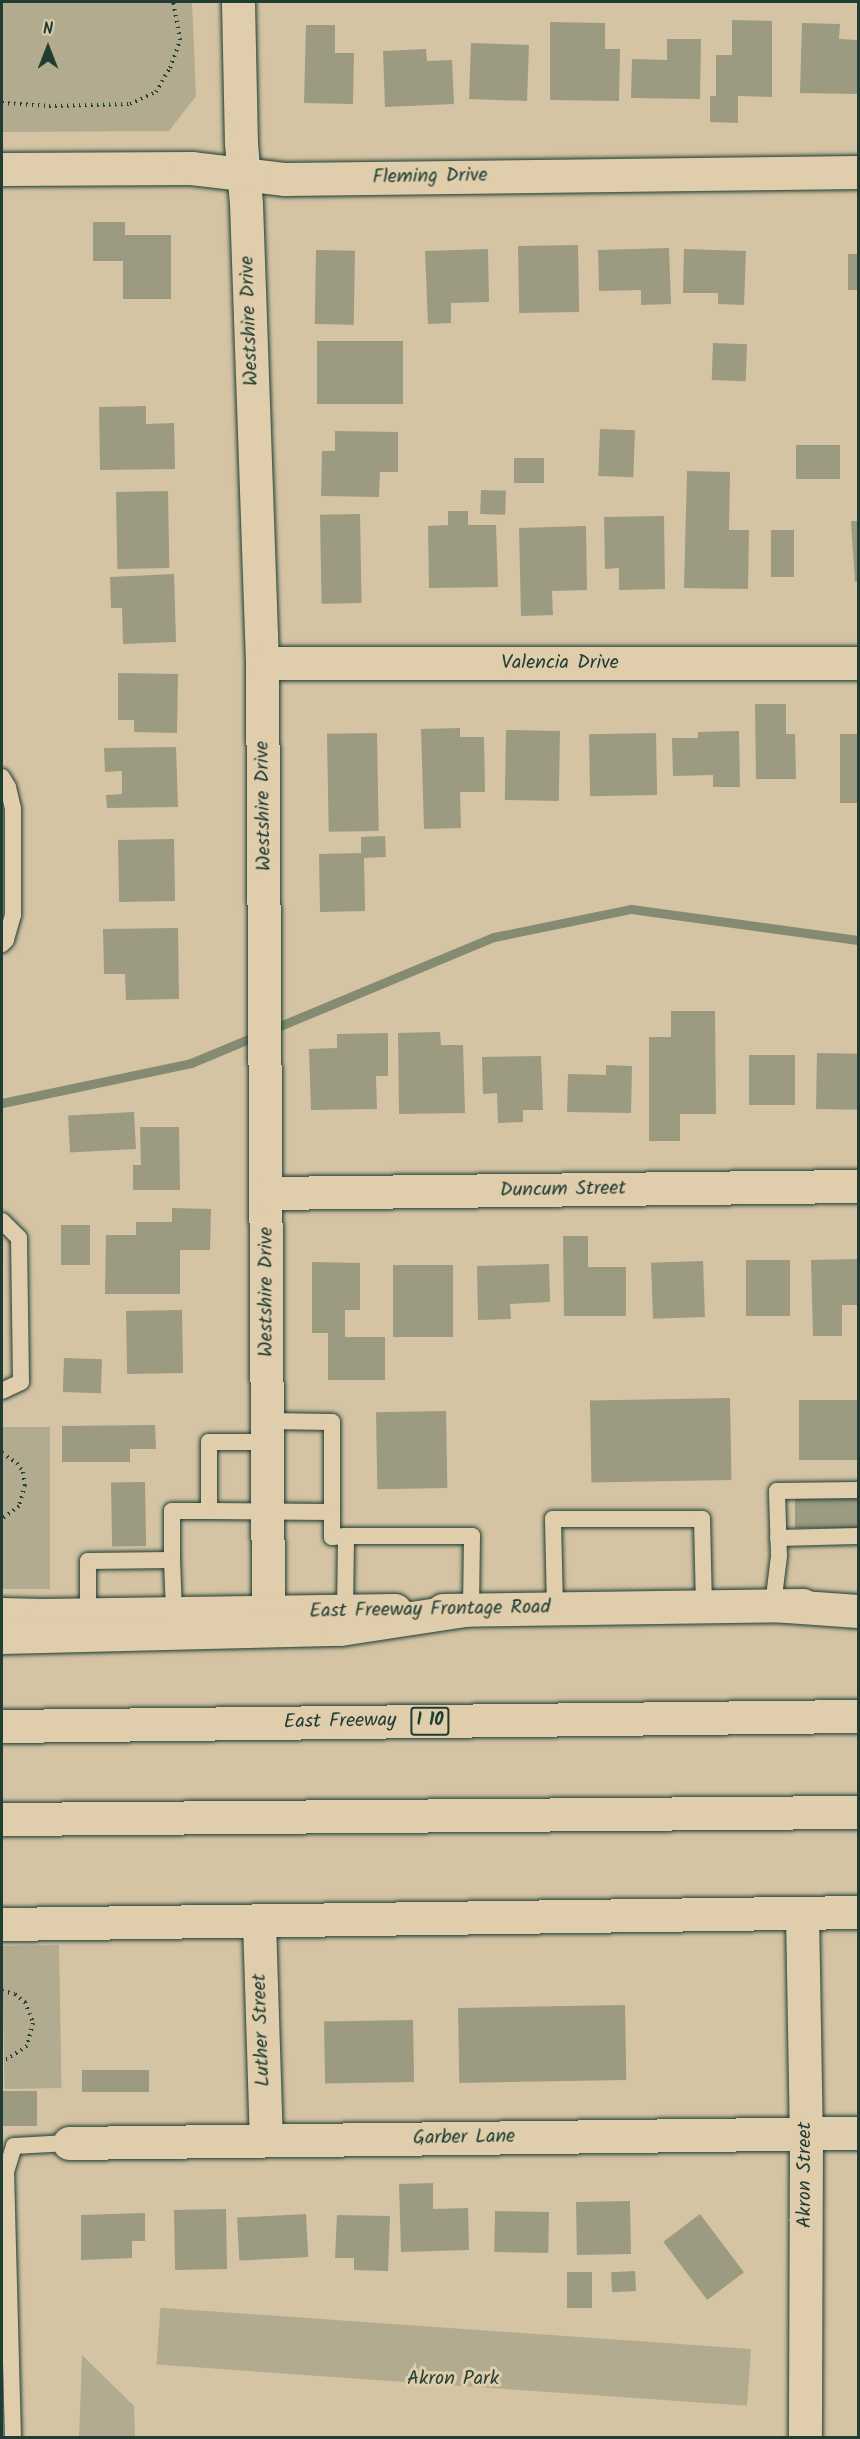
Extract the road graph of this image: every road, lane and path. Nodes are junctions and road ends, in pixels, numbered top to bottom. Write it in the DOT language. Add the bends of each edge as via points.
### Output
graph roads {
  1 [pos="173,2"];
  2 [pos="238,2"];
  3 [pos="2,103"];
  4 [pos="2,169"];
  5 [pos="858,172"];
  6 [pos="243,173"];
  7 [pos="262,663"];
  8 [pos="858,663"];
  9 [pos="2,777"];
  10 [pos="2,944"];
  11 [pos="858,1186"];
  12 [pos="267,1193"];
  13 [pos="2,1221"];
  14 [pos="2,1391"];
  15 [pos="268,1431"];
  16 [pos="2,1453"];
  17 [pos="858,1490"];
  18 [pos="209,1511"];
  19 [pos="268,1512"];
  20 [pos="332,1512"];
  21 [pos="2,1519"];
  22 [pos="346,1536"];
  23 [pos="858,1536"];
  24 [pos="778,1538"];
  25 [pos="172,1560"];
  26 [pos="858,1604"];
  27 [pos="773,1605"];
  28 [pos="704,1606"];
  29 [pos="555,1608"];
  30 [pos="471,1609"];
  31 [pos="345,1611"];
  32 [pos="858,1611"];
  33 [pos="268,1612"];
  34 [pos="174,1613"];
  35 [pos="2,1614"];
  36 [pos="88,1615"];
  37 [pos="2,1636"];
  38 [pos="858,1716"];
  39 [pos="2,1726"];
  40 [pos="858,1812"];
  41 [pos="2,1819"];
  42 [pos="858,1912"];
  43 [pos="802,1913"];
  44 [pos="259,1921"];
  45 [pos="2,1924"];
  46 [pos="2,1991"];
  47 [pos="2,2059"];
  48 [pos="858,2133"];
  49 [pos="806,2134"];
  50 [pos="266,2140"];
  51 [pos="69,2143"];
  52 [pos="13,2438"];
  53 [pos="806,2438"];
  1 -- 3 [label="path" via="180,40 156,92 129,104"];
  2 -- 6 [label="main road, Westshire Drive"];
  4 -- 6 [label="main road, Fleming Drive" via="191,168"];
  5 -- 6 [label="main road, Fleming Drive" via="285,179"];
  6 -- 7 [label="main road, Westshire Drive"];
  7 -- 8 [label="main road, Valencia Drive"];
  7 -- 12 [label="main road, Westshire Drive"];
  9 -- 10 [label="lane" via="13,808 13,915"];
  11 -- 12 [label="main road, Duncum Street"];
  12 -- 15 [label="main road, Westshire Drive"];
  13 -- 14 [label="lane" via="19,1238 21,1382"];
  15 -- 18 [label="lane" via="209,1442"];
  15 -- 19 [label="main road, Westshire Drive"];
  15 -- 20 [label="lane" via="332,1422"];
  16 -- 21 [label="path" via="18,1463 25,1485 19,1506"];
  17 -- 24 [label="lane" via="777,1491"];
  18 -- 19 [label="lane"];
  18 -- 25 [label="lane" via="172,1511"];
  19 -- 20 [label="lane"];
  19 -- 33 [label="main road, Westshire Drive"];
  20 -- 22 [label="lane" via="332,1537"];
  22 -- 30 [label="lane" via="472,1536"];
  22 -- 31 [label="lane"];
  23 -- 24 [label="lane"];
  24 -- 27 [label="lane"];
  25 -- 34 [label="lane"];
  25 -- 36 [label="lane" via="88,1561"];
  26 -- 27 [label="main road, East Freeway Frontage Road"];
  27 -- 28 [label="main road, East Freeway Frontage Road"];
  27 -- 32 [label="main road"];
  28 -- 29 [label="main road, East Freeway Frontage Road"];
  28 -- 29 [label="lane" via="702,1519 553,1519"];
  29 -- 30 [label="main road, East Freeway Frontage Road"];
  30 -- 31 [label="main road, East Freeway Frontage Road"];
  30 -- 37 [label="main road" via="340,1629"];
  31 -- 33 [label="main road, East Freeway Frontage Road"];
  33 -- 34 [label="main road, East Freeway Frontage Road"];
  34 -- 36 [label="main road, East Freeway Frontage Road"];
  35 -- 36 [label="main road, East Freeway Frontage Road"];
  38 -- 39 [label="main road, East Freeway / I 10"];
  40 -- 41 [label="main road"];
  42 -- 43 [label="main road"];
  43 -- 44 [label="main road"];
  43 -- 49 [label="main road, Akron Street"];
  44 -- 45 [label="main road"];
  44 -- 50 [label="main road, Luther Street"];
  46 -- 47 [label="path" via="25,2002 33,2023 27,2046"];
  48 -- 49 [label="main road, Garber Lane"];
  49 -- 50 [label="main road, Garber Lane"];
  49 -- 53 [label="main road, Akron Street"];
  50 -- 51 [label="main road, Garber Lane"];
  51 -- 52 [label="lane" via="14,2146 6,2172"];
}
